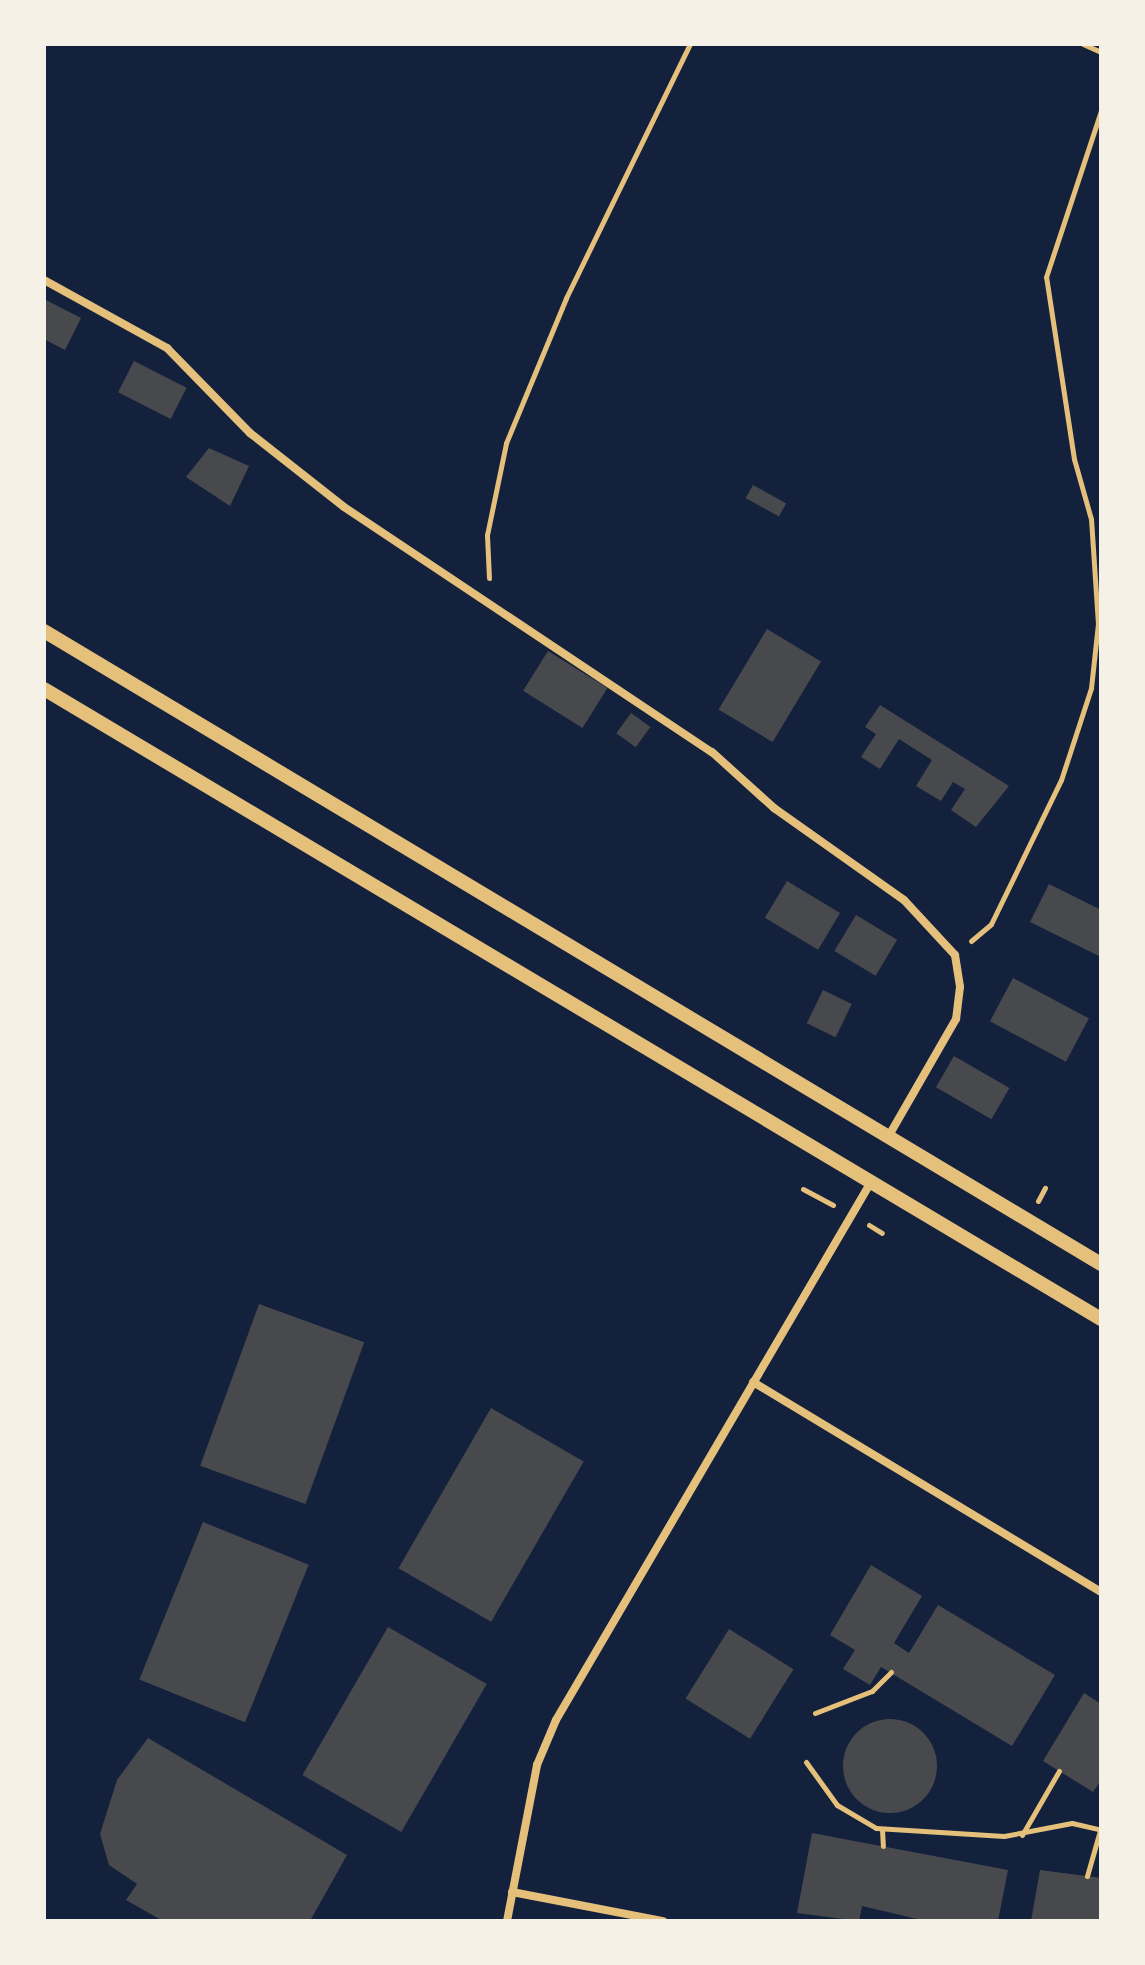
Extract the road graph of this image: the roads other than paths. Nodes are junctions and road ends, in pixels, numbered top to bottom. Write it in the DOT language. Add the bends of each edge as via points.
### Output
graph roads {
  1 [pos="44,280"];
  2 [pos="44,631"];
  3 [pos="44,689"];
  4 [pos="890,1134"];
  5 [pos="871,1182"];
  6 [pos="1101,1264"];
  7 [pos="1101,1319"];
  8 [pos="753,1382"];
  9 [pos="1101,1592"];
  10 [pos="512,1892"];
  11 [pos="507,1921"];
  12 [pos="663,1921"];
  1 -- 4 [label="street" via="167,348 250,433 344,507 712,752 774,808 904,900 955,955 956,1019"];
  2 -- 4 [label="street"];
  3 -- 5 [label="street"];
  4 -- 6 [label="street"];
  5 -- 7 [label="street"];
  5 -- 8 [label="street"];
  8 -- 9 [label="street"];
  8 -- 10 [label="street" via="556,1720 537,1765"];
  10 -- 11 [label="street"];
  10 -- 12 [label="street"];
}
